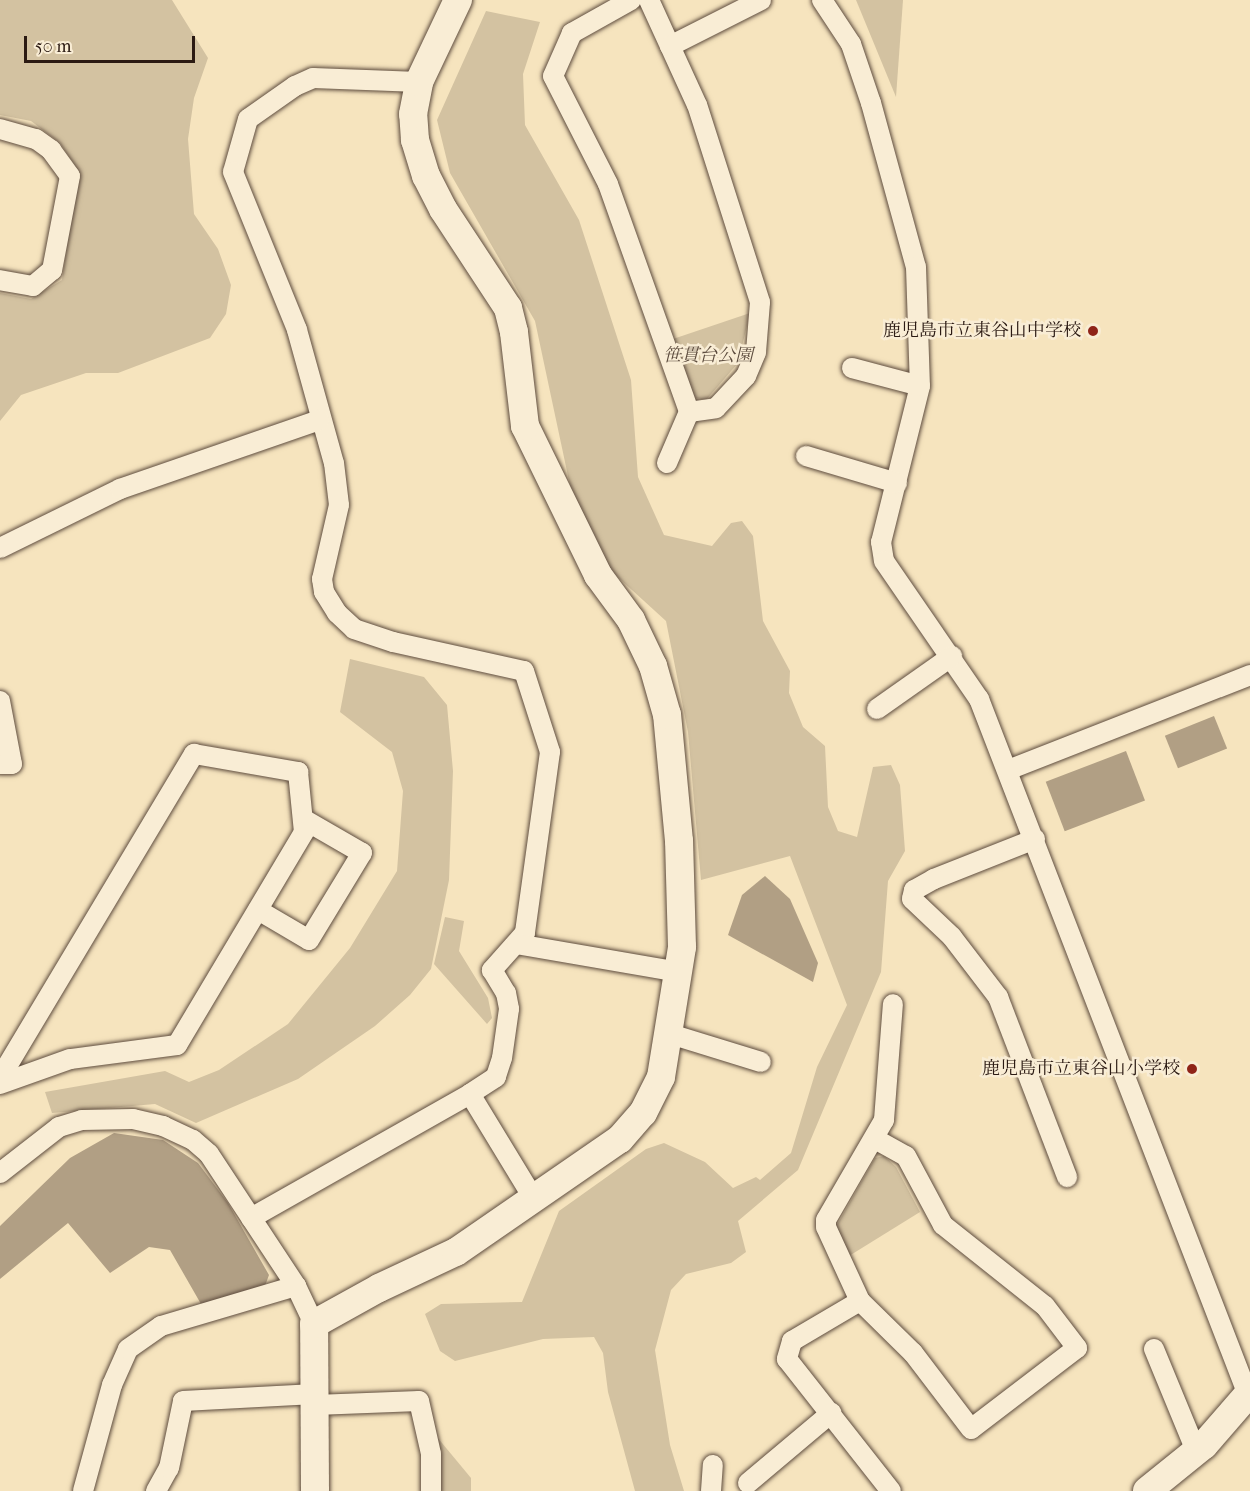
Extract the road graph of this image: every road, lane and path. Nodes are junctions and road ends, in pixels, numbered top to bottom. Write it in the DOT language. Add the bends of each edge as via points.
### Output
graph roads {
  1 [pos="458,0"];
  2 [pos="631,0"];
  3 [pos="649,0"];
  4 [pos="761,0"];
  5 [pos="822,0"];
  6 [pos="669,46"];
  7 [pos="419,82"];
  8 [pos="0,129"];
  9 [pos="0,280"];
  10 [pos="852,368"];
  11 [pos="920,386"];
  12 [pos="689,412"];
  13 [pos="319,420"];
  14 [pos="806,456"];
  15 [pos="667,463"];
  16 [pos="897,483"];
  17 [pos="0,548"];
  18 [pos="952,656"];
  19 [pos="1250,675"];
  20 [pos="0,701"];
  21 [pos="877,710"];
  22 [pos="0,764"];
  23 [pos="1008,770"];
  24 [pos="303,819"];
  25 [pos="1035,839"];
  26 [pos="258,910"];
  27 [pos="517,944"];
  28 [pos="679,972"];
  29 [pos="893,1004"];
  30 [pos="670,1034"];
  31 [pos="761,1062"];
  32 [pos="0,1078"];
  33 [pos="0,1084"];
  34 [pos="470,1094"];
  35 [pos="875,1139"];
  36 [pos="0,1173"];
  37 [pos="1067,1177"];
  38 [pos="535,1201"];
  39 [pos="251,1218"];
  40 [pos="296,1286"];
  41 [pos="860,1301"];
  42 [pos="314,1324"];
  43 [pos="1154,1349"];
  44 [pos="1249,1394"];
  45 [pos="315,1400"];
  46 [pos="831,1413"];
  47 [pos="1196,1451"];
  48 [pos="713,1465"];
  49 [pos="748,1483"];
  50 [pos="1157,1488"];
  51 [pos="82,1491"];
  52 [pos="156,1491"];
  53 [pos="315,1491"];
  54 [pos="431,1491"];
  55 [pos="711,1491"];
  56 [pos="891,1491"];
  1 -- 7 [label="street"];
  2 -- 12 [label="street" via="572,33 553,76 608,184"];
  3 -- 6 [label="street"];
  4 -- 6 [label="street"];
  5 -- 11 [label="street" via="851,44 872,103 916,267"];
  6 -- 12 [label="street" via="697,105 760,302 756,352 746,376 716,408"];
  7 -- 13 [label="street" via="313,78 248,119 233,172 297,330"];
  7 -- 28 [label="street" via="415,140 426,176 508,308 525,426 598,575 631,620 653,666 668,716 679,841"];
  8 -- 9 [label="street" via="36,140 51,150 70,176 52,270 33,286"];
  10 -- 11 [label="street"];
  11 -- 16 [label="street"];
  12 -- 15 [label="street"];
  13 -- 17 [label="street" via="120,489"];
  13 -- 27 [label="street" via="339,487 322,579 324,592 337,613 354,629 393,642 524,670 550,752 525,933"];
  14 -- 16 [label="street"];
  16 -- 18 [label="street" via="881,542 884,561"];
  18 -- 21 [label="street"];
  18 -- 23 [label="street" via="979,699"];
  19 -- 23 [label="street"];
  20 -- 22 [label="street" via="12,764"];
  23 -- 25 [label="street"];
  24 -- 26 [label="street" via="304,832"];
  24 -- 26 [label="street" via="362,852 309,940"];
  24 -- 32 [label="street" via="298,772 194,754"];
  25 -- 37 [label="street" via="934,879 914,890 912,899 952,937 998,997"];
  25 -- 44 [label="street"];
  26 -- 33 [label="street" via="177,1045 70,1059"];
  27 -- 28 [label="street"];
  27 -- 34 [label="street" via="492,970 506,993 509,1009 502,1058 496,1077"];
  28 -- 30 [label="street"];
  29 -- 35 [label="street" via="884,1120"];
  30 -- 31 [label="street"];
  30 -- 38 [label="street" via="661,1077 643,1113 620,1139"];
  34 -- 38 [label="street"];
  34 -- 39 [label="street"];
  35 -- 41 [label="street" via="826,1220 828,1237"];
  35 -- 41 [label="street" via="906,1156 944,1225 1045,1306 1077,1348 972,1429 913,1353"];
  36 -- 39 [label="street" via="59,1127 82,1120 133,1119 163,1126 193,1140 209,1154"];
  38 -- 42 [label="street" via="456,1252"];
  39 -- 40 [label="street"];
  40 -- 42 [label="street"];
  40 -- 51 [label="street" via="161,1326 128,1349 112,1385"];
  41 -- 46 [label="street" via="792,1341 787,1359"];
  42 -- 45 [label="street"];
  43 -- 47 [label="street"];
  44 -- 47 [label="street"];
  45 -- 52 [label="street" via="183,1401 169,1468"];
  45 -- 53 [label="street"];
  45 -- 54 [label="street" via="419,1401 431,1454"];
  46 -- 49 [label="street"];
  46 -- 56 [label="street"];
  47 -- 50 [label="street"];
  48 -- 55 [label="street"];
}
